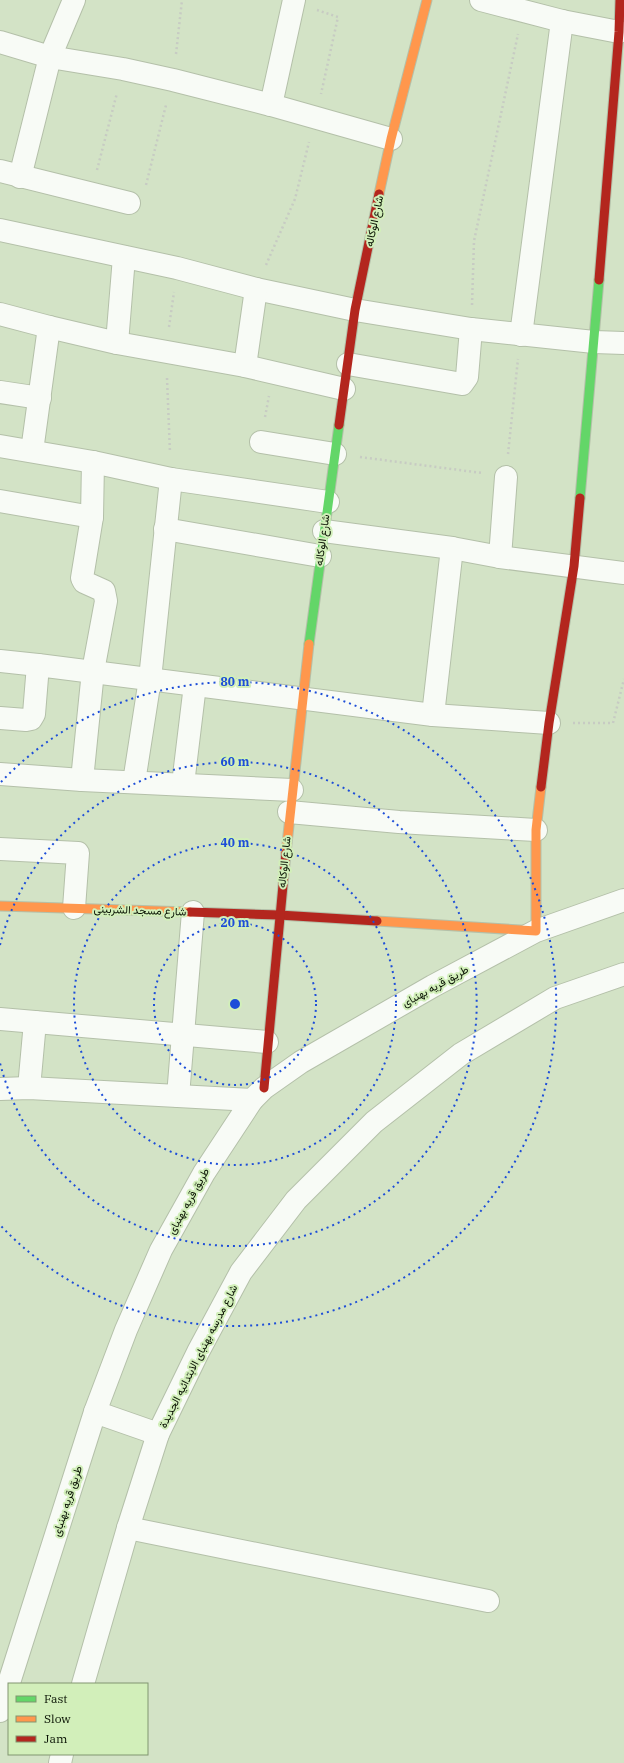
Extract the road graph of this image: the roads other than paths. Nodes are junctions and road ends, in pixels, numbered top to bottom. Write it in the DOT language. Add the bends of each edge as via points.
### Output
graph roads {
  1 [pos="74,0"];
  2 [pos="427,0"];
  3 [pos="481,0"];
  4 [pos="620,0"];
  5 [pos="294,1"];
  6 [pos="562,21"];
  7 [pos="619,32"];
  8 [pos="0,42"];
  9 [pos="50,58"];
  10 [pos="271,104"];
  11 [pos="392,139"];
  12 [pos="10,174"];
  13 [pos="129,203"];
  14 [pos="0,230"];
  15 [pos="124,257"];
  16 [pos="256,290"];
  17 [pos="355,310"];
  18 [pos="0,314"];
  19 [pos="49,327"];
  20 [pos="471,329"];
  21 [pos="521,335"];
  22 [pos="594,342"];
  23 [pos="117,343"];
  24 [pos="624,343"];
  25 [pos="348,364"];
  26 [pos="245,366"];
  27 [pos="344,389"];
  28 [pos="0,392"];
  29 [pos="40,398"];
  30 [pos="261,442"];
  31 [pos="0,446"];
  32 [pos="32,451"];
  33 [pos="335,454"];
  34 [pos="94,462"];
  35 [pos="506,476"];
  36 [pos="171,479"];
  37 [pos="0,502"];
  38 [pos="328,502"];
  39 [pos="92,517"];
  40 [pos="165,529"];
  41 [pos="324,530"];
  42 [pos="452,548"];
  43 [pos="320,556"];
  44 [pos="500,557"];
  45 [pos="574,566"];
  46 [pos="624,573"];
  47 [pos="0,661"];
  48 [pos="38,665"];
  49 [pos="93,671"];
  50 [pos="150,679"];
  51 [pos="195,685"];
  52 [pos="302,698"];
  53 [pos="433,715"];
  54 [pos="0,718"];
  55 [pos="549,723"];
  56 [pos="0,774"];
  57 [pos="82,780"];
  58 [pos="134,782"];
  59 [pos="183,784"];
  60 [pos="292,790"];
  61 [pos="289,812"];
  62 [pos="536,830"];
  63 [pos="0,849"];
  64 [pos="624,900"];
  65 [pos="0,906"];
  66 [pos="74,908"];
  67 [pos="192,912"];
  68 [pos="279,915"];
  69 [pos="536,931"];
  70 [pos="624,974"];
  71 [pos="0,1019"];
  72 [pos="35,1022"];
  73 [pos="183,1034"];
  74 [pos="267,1042"];
  75 [pos="29,1088"];
  76 [pos="0,1089"];
  77 [pos="258,1094"];
  78 [pos="178,1096"];
  79 [pos="95,1412"];
  80 [pos="158,1434"];
  81 [pos="128,1528"];
  82 [pos="488,1601"];
  83 [pos="9,1683"];
  84 [pos="83,1683"];
  85 [pos="8,1686"];
  86 [pos="0,1711"];
  1 -- 9 [label="street"];
  2 -- 11 [label="street, شارع الوكاله"];
  3 -- 6 [label="street"];
  4 -- 7 [label="street"];
  5 -- 10 [label="street"];
  6 -- 7 [label="street"];
  6 -- 21 [label="street"];
  7 -- 22 [label="street"];
  8 -- 9 [label="street"];
  9 -- 10 [label="street" via="123,68"];
  9 -- 12 [label="street"];
  10 -- 11 [label="street"];
  11 -- 17 [label="street, شارع الوكاله"];
  12 -- 13 [label="street"];
  14 -- 15 [label="street"];
  15 -- 16 [label="street" via="177,268"];
  15 -- 23 [label="street"];
  16 -- 17 [label="street"];
  16 -- 26 [label="street"];
  17 -- 20 [label="street"];
  17 -- 25 [label="street, شارع الوكاله"];
  18 -- 19 [label="street"];
  19 -- 23 [label="street"];
  19 -- 29 [label="street"];
  20 -- 21 [label="street"];
  20 -- 25 [label="street" via="467,377 462,384"];
  21 -- 22 [label="street"];
  22 -- 24 [label="street"];
  22 -- 45 [label="street"];
  23 -- 26 [label="street"];
  25 -- 27 [label="street, شارع الوكاله"];
  26 -- 27 [label="street"];
  27 -- 33 [label="street, شارع الوكاله"];
  28 -- 29 [label="street"];
  29 -- 32 [label="street"];
  30 -- 33 [label="street"];
  31 -- 32 [label="street"];
  32 -- 34 [label="street"];
  33 -- 38 [label="street, شارع الوكاله"];
  34 -- 36 [label="street"];
  34 -- 39 [label="street"];
  35 -- 44 [label="street"];
  36 -- 38 [label="street"];
  36 -- 40 [label="street"];
  37 -- 39 [label="street"];
  38 -- 41 [label="street, شارع الوكاله"];
  39 -- 49 [label="street" via="82,578 84,582 104,591 106,601"];
  40 -- 43 [label="street"];
  40 -- 50 [label="street"];
  41 -- 42 [label="street"];
  41 -- 43 [label="street, شارع الوكاله"];
  42 -- 44 [label="street"];
  42 -- 53 [label="street"];
  43 -- 52 [label="street, شارع الوكاله"];
  44 -- 45 [label="street"];
  45 -- 46 [label="street"];
  45 -- 55 [label="street"];
  47 -- 48 [label="street"];
  48 -- 49 [label="street"];
  48 -- 54 [label="street" via="34,714 31,719"];
  49 -- 50 [label="street"];
  49 -- 57 [label="street"];
  50 -- 51 [label="street"];
  50 -- 58 [label="street"];
  51 -- 52 [label="street"];
  51 -- 59 [label="street"];
  52 -- 53 [label="street"];
  52 -- 60 [label="street, شارع الوكاله"];
  53 -- 55 [label="street"];
  55 -- 62 [label="street"];
  56 -- 57 [label="street"];
  57 -- 58 [label="street"];
  58 -- 59 [label="street"];
  59 -- 60 [label="street"];
  60 -- 61 [label="street, شارع الوكاله"];
  61 -- 62 [label="street" via="398,822"];
  61 -- 68 [label="street, شارع الوكاله"];
  62 -- 69 [label="street"];
  63 -- 66 [label="street" via="78,853"];
  64 -- 69 [label="street, طريق قريه بهنباى"];
  65 -- 66 [label="street, شارع مسجد الشربينى"];
  66 -- 67 [label="street, شارع مسجد الشربينى"];
  67 -- 68 [label="street, شارع مسجد الشربينى"];
  67 -- 73 [label="street"];
  68 -- 69 [label="street, شارع مسجد الشربينى"];
  68 -- 74 [label="street, شارع الوكاله"];
  69 -- 77 [label="street, طريق قريه بهنباى" via="341,1038 301,1062"];
  70 -- 80 [label="street, شارع مدرسه بهنباى الابتدائيه الجديدة" via="556,998 461,1054 374,1122 296,1200 241,1272"];
  71 -- 72 [label="street"];
  72 -- 73 [label="street"];
  72 -- 75 [label="street"];
  73 -- 74 [label="street"];
  73 -- 78 [label="street"];
  74 -- 77 [label="street, شارع الوكاله"];
  75 -- 76 [label="street"];
  75 -- 78 [label="street"];
  77 -- 78 [label="street"];
  77 -- 79 [label="street, طريق قريه بهنباى" via="204,1173 161,1250 126,1330"];
  79 -- 80 [label="street"];
  79 -- 83 [label="street, طريق قريه بهنباى"];
  80 -- 81 [label="street, شارع مدرسه بهنباى الابتدائيه الجديدة"];
  81 -- 82 [label="street"];
  81 -- 84 [label="street, شارع مدرسه بهنباى الابتدائيه الجديدة"];
  85 -- 86 [label="street, طريق قريه بهنباى"];
}
